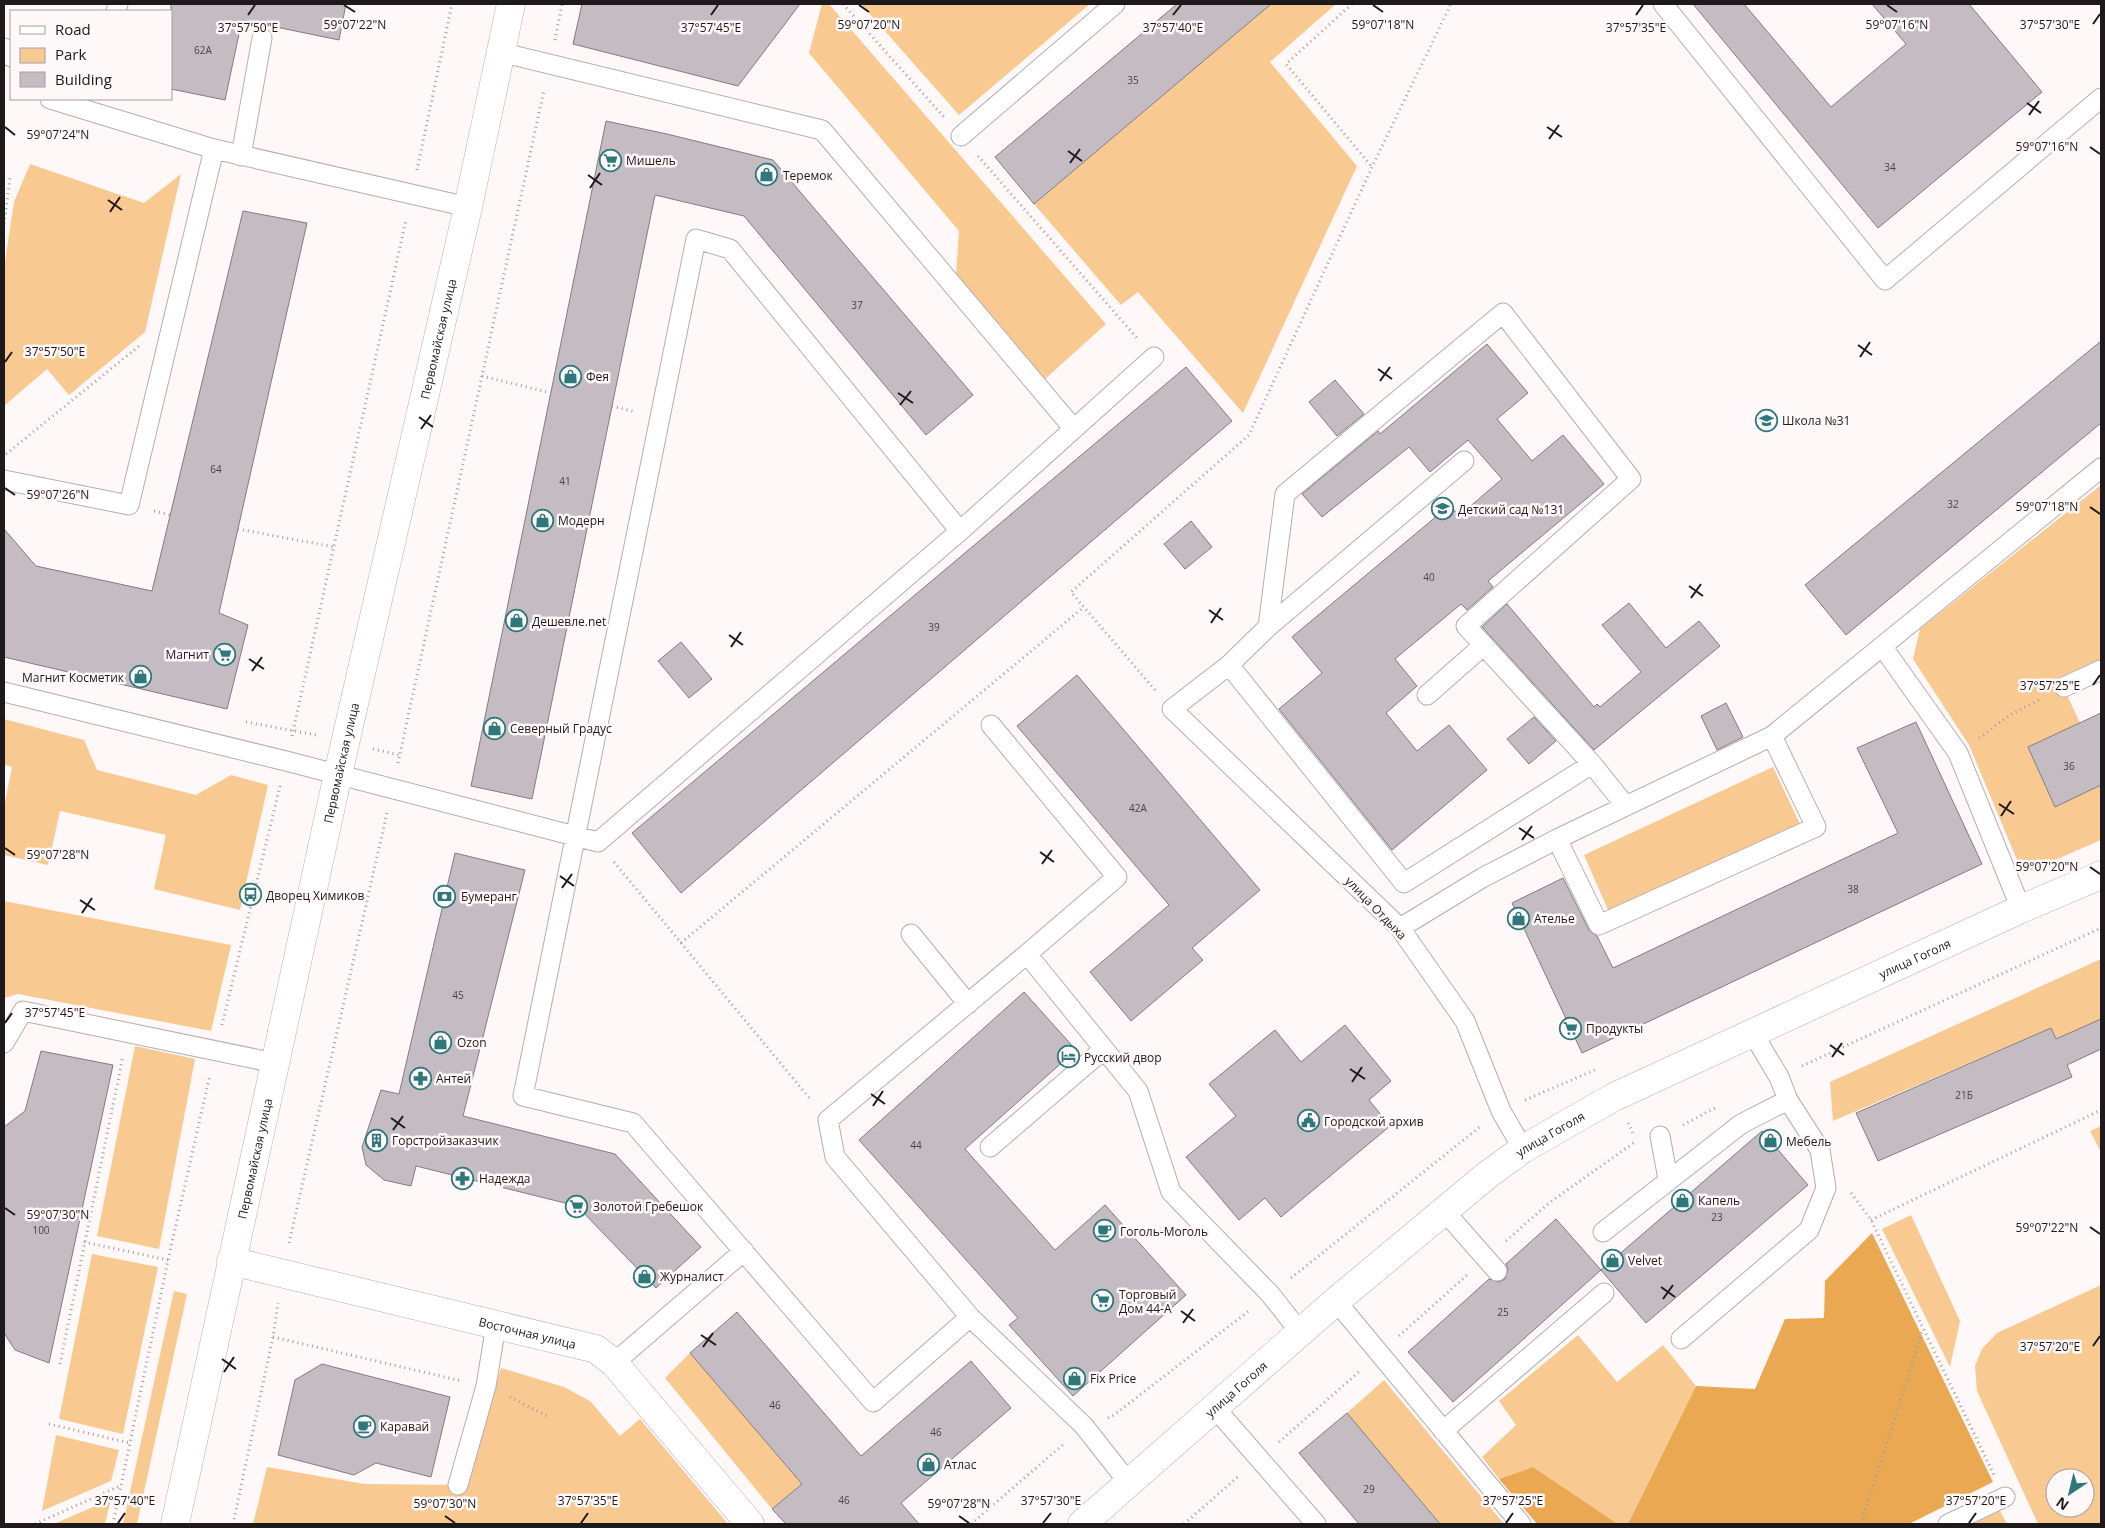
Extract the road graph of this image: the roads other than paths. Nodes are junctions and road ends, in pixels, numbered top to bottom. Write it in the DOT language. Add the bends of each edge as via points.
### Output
graph roads {
  1 [pos="511,4"];
  2 [pos="1115,4"];
  3 [pos="1663,4"];
  4 [pos="262,38"];
  5 [pos="500,52"];
  6 [pos="2101,98"];
  7 [pos="57,100"];
  8 [pos="96,106"];
  9 [pos="961,136"];
  10 [pos="214,149"];
  11 [pos="241,156"];
  12 [pos="468,206"];
  13 [pos="1154,357"];
  14 [pos="1074,429"];
  15 [pos="1464,461"];
  16 [pos="2101,468"];
  17 [pos="4,480"];
  18 [pos="960,532"];
  19 [pos="1268,627"];
  20 [pos="1484,645"];
  21 [pos="1882,646"];
  22 [pos="1229,665"];
  23 [pos="2101,670"];
  24 [pos="2064,688"];
  25 [pos="4,692"];
  26 [pos="1427,695"];
  27 [pos="990,725"];
  28 [pos="1772,736"];
  29 [pos="1592,764"];
  30 [pos="338,774"];
  31 [pos="1625,806"];
  32 [pos="574,836"];
  33 [pos="1557,838"];
  34 [pos="2101,875"];
  35 [pos="2021,910"];
  36 [pos="1400,928"];
  37 [pos="911,934"];
  38 [pos="1027,954"];
  39 [pos="968,1004"];
  40 [pos="1752,1032"];
  41 [pos="4,1043"];
  42 [pos="1104,1049"];
  43 [pos="275,1062"];
  44 [pos="1788,1100"];
  45 [pos="1660,1136"];
  46 [pos="990,1147"];
  47 [pos="1523,1149"];
  48 [pos="1668,1179"];
  49 [pos="1445,1212"];
  50 [pos="1603,1232"];
  51 [pos="744,1252"];
  52 [pos="231,1261"];
  53 [pos="1497,1271"];
  54 [pos="1604,1293"];
  55 [pos="1336,1301"];
  56 [pos="970,1317"];
  57 [pos="496,1325"];
  58 [pos="1300,1332"];
  59 [pos="1681,1339"];
  60 [pos="614,1363"];
  61 [pos="1215,1408"];
  62 [pos="1443,1431"];
  63 [pos="1128,1482"];
  64 [pos="458,1485"];
  65 [pos="2005,1497"];
  66 [pos="175,1524"];
  67 [pos="750,1524"];
  68 [pos="1082,1524"];
  69 [pos="1316,1524"];
  70 [pos="1521,1524"];
  71 [pos="1948,1524"];
  1 -- 5 [label="street, Первомайская улица"];
  2 -- 9 [label="lane"];
  3 -- 6 [label="lane" via="1885,280"];
  4 -- 11 [label="lane"];
  5 -- 12 [label="street, Первомайская улица"];
  5 -- 14 [label="lane" via="822,130"];
  7 -- 8 [label="lane"];
  8 -- 10 [label="lane"];
  10 -- 11 [label="lane"];
  10 -- 17 [label="lane" via="130,506"];
  11 -- 12 [label="lane"];
  12 -- 30 [label="street, Первомайская улица"];
  13 -- 14 [label="lane"];
  14 -- 18 [label="lane"];
  15 -- 19 [label="lane"];
  16 -- 21 [label="lane"];
  18 -- 32 [label="lane" via="598,842"];
  18 -- 32 [label="lane" via="730,249 696,239"];
  19 -- 20 [label="lane" via="1285,494 1503,313 1631,479 1466,626"];
  19 -- 22 [label="lane"];
  20 -- 26 [label="lane"];
  20 -- 29 [label="lane"];
  21 -- 28 [label="lane"];
  21 -- 35 [label="lane" via="1958,753"];
  22 -- 29 [label="lane" via="1404,883"];
  22 -- 36 [label="lane, улица Отдыха" via="1172,709"];
  23 -- 24 [label="lane"];
  25 -- 30 [label="lane"];
  27 -- 38 [label="lane" via="1117,877"];
  28 -- 31 [label="lane"];
  28 -- 33 [label="lane" via="1816,826 1599,925"];
  29 -- 31 [label="lane"];
  30 -- 32 [label="lane"];
  30 -- 43 [label="street, Первомайская улица"];
  31 -- 33 [label="lane"];
  32 -- 51 [label="lane" via="524,1096 632,1123"];
  33 -- 36 [label="lane" via="1482,878"];
  34 -- 35 [label="street, улица Гоголя"];
  35 -- 40 [label="street, улица Гоголя"];
  36 -- 47 [label="lane, улица Отдыха" via="1465,1021 1501,1111"];
  37 -- 39 [label="lane"];
  38 -- 39 [label="lane"];
  38 -- 42 [label="lane"];
  39 -- 56 [label="lane" via="828,1120 835,1157"];
  40 -- 44 [label="lane" via="1779,1077"];
  40 -- 47 [label="street, улица Гоголя" via="1614,1097"];
  41 -- 43 [label="lane" via="23,1011"];
  42 -- 46 [label="lane"];
  42 -- 58 [label="lane" via="1138,1091 1170,1192 1270,1294"];
  43 -- 52 [label="street, Первомайская улица"];
  44 -- 48 [label="lane" via="1741,1124"];
  44 -- 59 [label="lane" via="1820,1150 1826,1188 1809,1230"];
  45 -- 48 [label="lane"];
  47 -- 49 [label="street, улица Гоголя"];
  48 -- 50 [label="lane"];
  49 -- 53 [label="lane"];
  49 -- 55 [label="street, улица Гоголя"];
  51 -- 56 [label="lane" via="873,1402"];
  51 -- 60 [label="lane"];
  52 -- 57 [label="street, Восточная улица"];
  52 -- 66 [label="street, Первомайская улица"];
  54 -- 62 [label="lane"];
  55 -- 58 [label="street, улица Гоголя"];
  55 -- 62 [label="lane"];
  56 -- 63 [label="lane" via="1084,1426"];
  57 -- 60 [label="street, Восточная улица" via="596,1349"];
  57 -- 64 [label="lane" via="486,1386"];
  58 -- 61 [label="street, улица Гоголя"];
  60 -- 67 [label="street, Восточная улица"];
  61 -- 63 [label="street, улица Гоголя"];
  61 -- 69 [label="lane"];
  62 -- 70 [label="lane"];
  63 -- 68 [label="street, улица Гоголя"];
  65 -- 71 [label="lane"];
}
